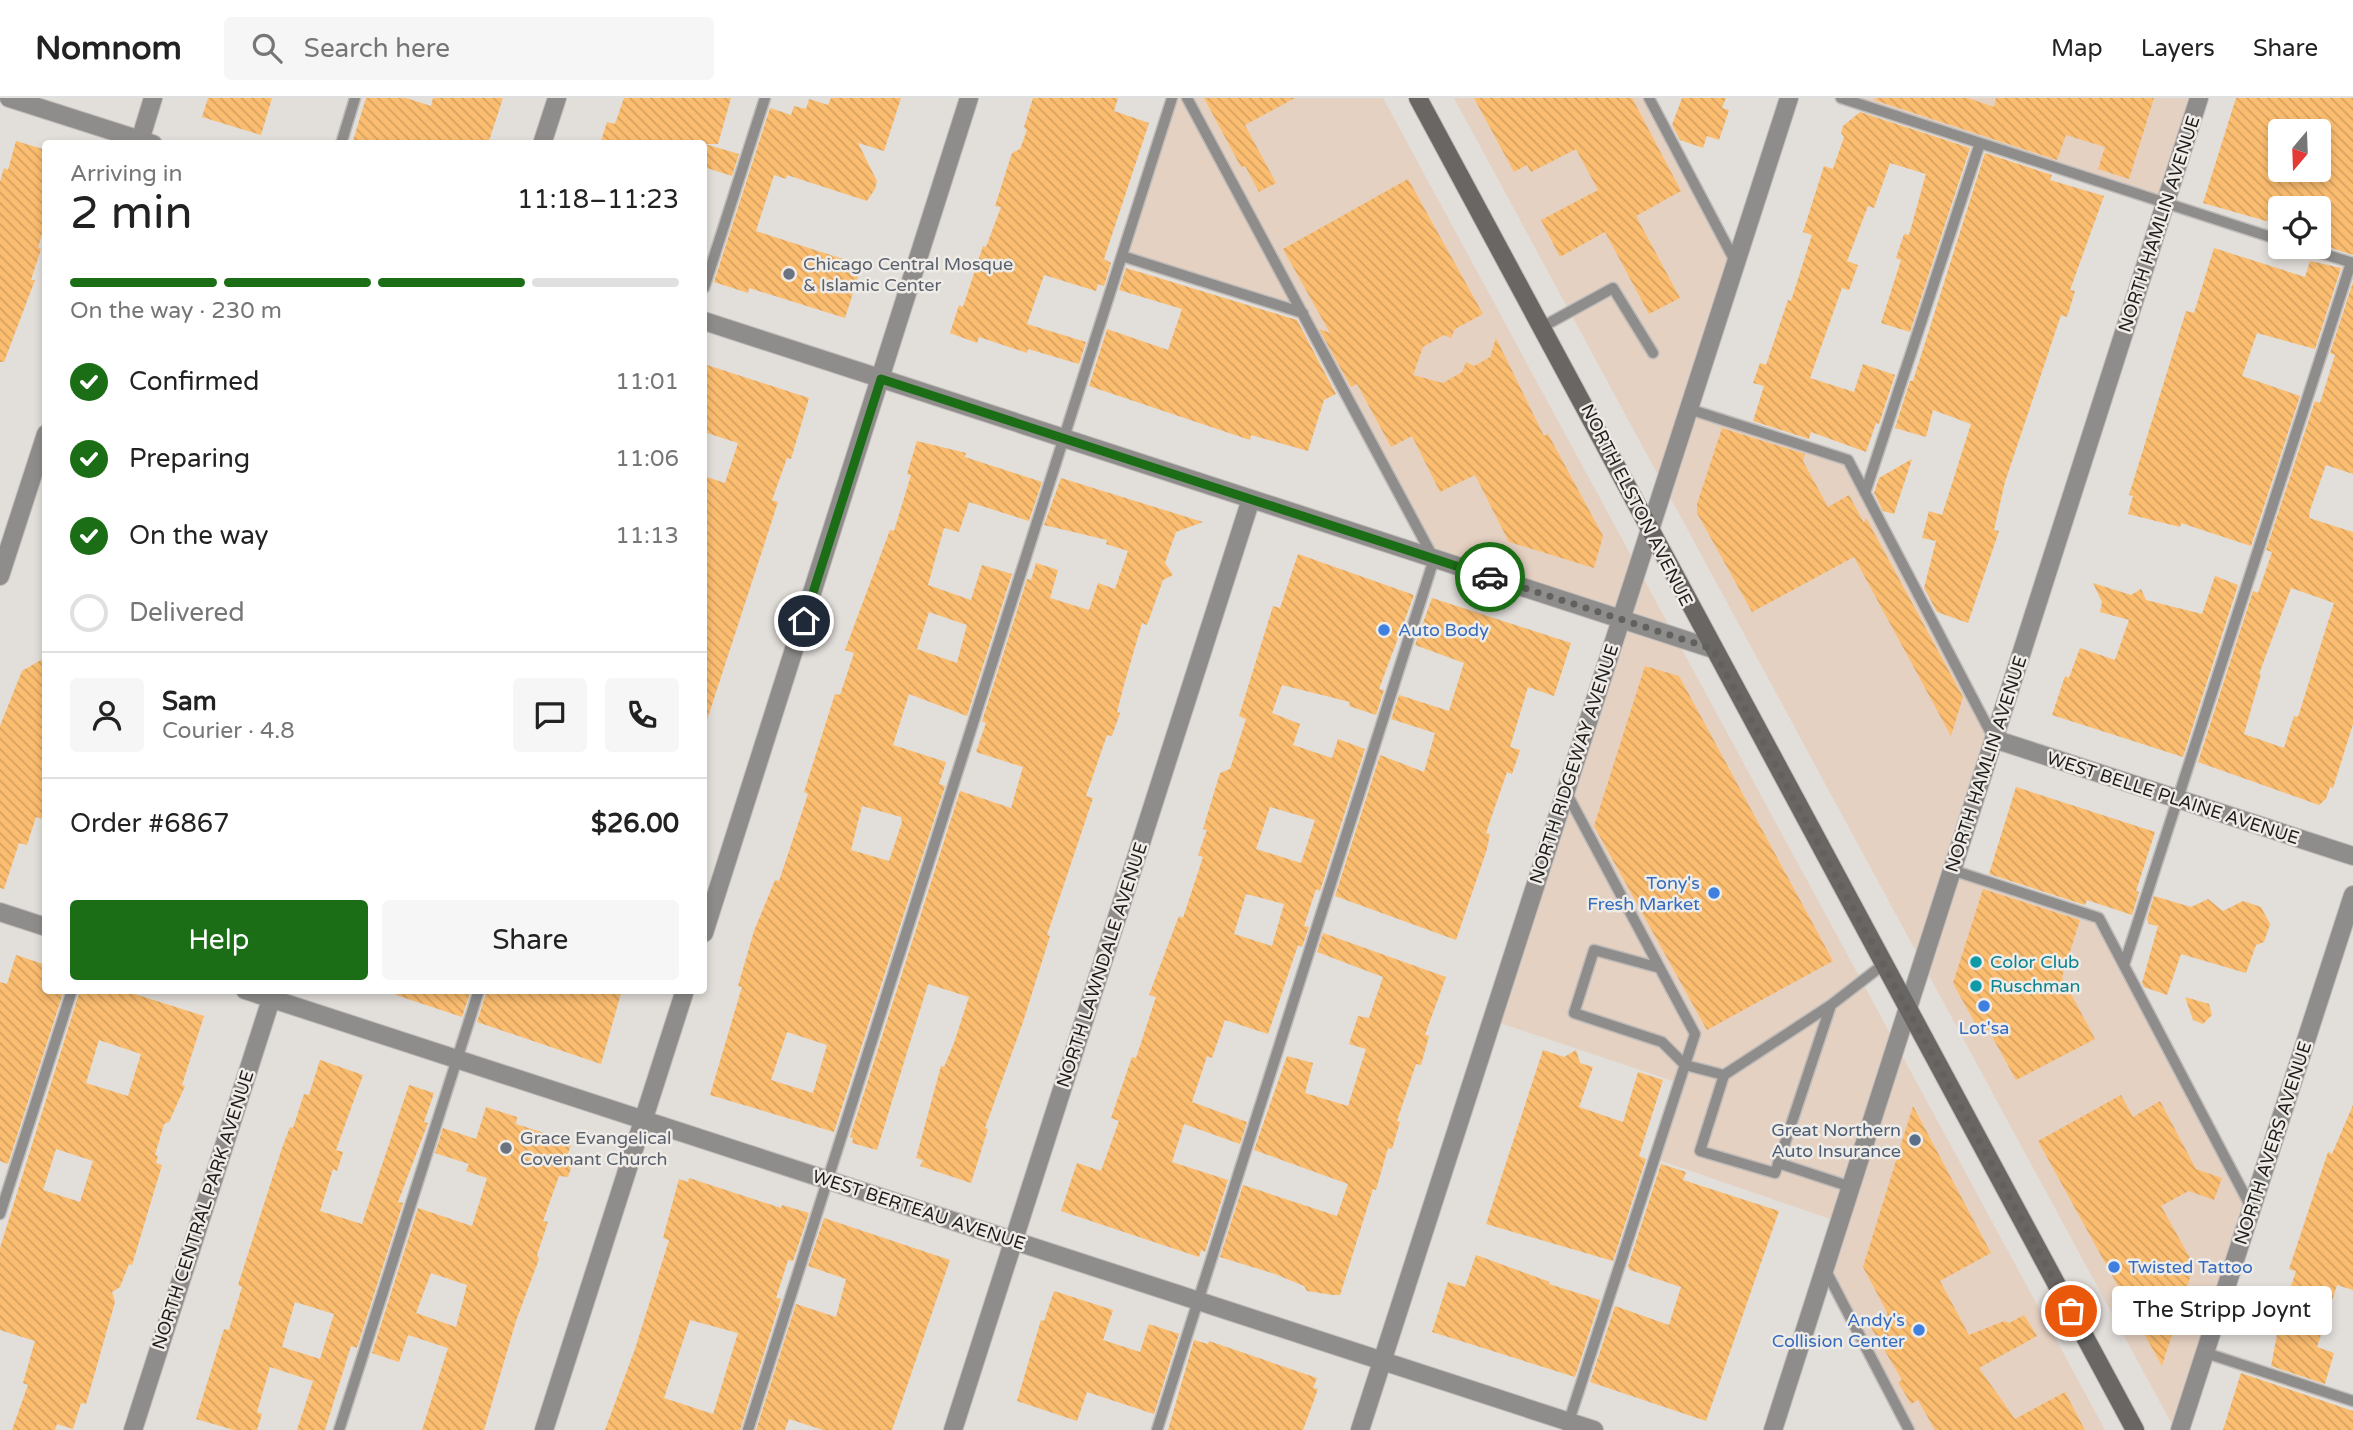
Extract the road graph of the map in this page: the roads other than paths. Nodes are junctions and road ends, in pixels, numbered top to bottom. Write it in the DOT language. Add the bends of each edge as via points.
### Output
graph roads {
  1 [pos="9,98"];
  2 [pos="153,98"];
  3 [pos="355,98"];
  4 [pos="557,98"];
  5 [pos="765,98"];
  6 [pos="969,98"];
  7 [pos="1172,98"];
  8 [pos="1187,98"];
  9 [pos="1418,98"];
  10 [pos="1648,98"];
  11 [pos="1788,98"];
  12 [pos="1840,98"];
  13 [pos="2199,98"];
  14 [pos="138,140"];
  15 [pos="144,140"];
  16 [pos="342,140"];
  17 [pos="543,140"];
  18 [pos="1980,143"];
  19 [pos="2166,203"];
  20 [pos="2268,236"];
  21 [pos="1122,256"];
  22 [pos="2331,256"];
  23 [pos="1736,263"];
  24 [pos="2352,263"];
  25 [pos="707,279"];
  26 [pos="1303,313"];
  27 [pos="707,322"];
  28 [pos="1542,327"];
  29 [pos="1653,353"];
  30 [pos="881,379"];
  31 [pos="1689,408"];
  32 [pos="1064,439"];
  33 [pos="42,447"];
  34 [pos="1865,493"];
  35 [pos="1251,499"];
  36 [pos="1650,528"];
  37 [pos="1434,559"];
  38 [pos="0,576"];
  39 [pos="1621,619"];
  40 [pos="1713,649"];
  41 [pos="1994,739"];
  42 [pos="1565,791"];
  43 [pos="2178,799"];
  44 [pos="2353,856"];
  45 [pos="1952,870"];
  46 [pos="2353,895"];
  47 [pos="0,912"];
  48 [pos="707,924"];
  49 [pos="42,926"];
  50 [pos="1884,964"];
  51 [pos="2124,965"];
  52 [pos="1660,968"];
  53 [pos="71,994"];
  54 [pos="478,994"];
  55 [pos="684,994"];
  56 [pos="273,995"];
  57 [pos="1831,1005"];
  58 [pos="1908,1009"];
  59 [pos="457,1060"];
  60 [pos="1685,1065"];
  61 [pos="1724,1075"];
  62 [pos="643,1120"];
  63 [pos="1779,1163"];
  64 [pos="828,1180"];
  65 [pos="1851,1187"];
  66 [pos="2252,1209"];
  67 [pos="0,1214"];
  68 [pos="1014,1241"];
  69 [pos="1825,1269"];
  70 [pos="1198,1301"];
  71 [pos="2206,1353"];
  72 [pos="1382,1361"];
  73 [pos="2353,1401"];
  74 [pos="1568,1426"];
  75 [pos="133,1430"];
  76 [pos="339,1430"];
  77 [pos="544,1430"];
  78 [pos="748,1430"];
  79 [pos="953,1430"];
  80 [pos="1157,1430"];
  81 [pos="1360,1430"];
  82 [pos="1594,1430"];
  83 [pos="1773,1430"];
  84 [pos="1909,1430"];
  85 [pos="2136,1430"];
  86 [pos="2180,1430"];
  1 -- 14 [label="street"];
  2 -- 15 [label="street"];
  3 -- 16 [label="lane"];
  4 -- 17 [label="street"];
  5 -- 25 [label="lane"];
  6 -- 30 [label="street"];
  7 -- 21 [label="lane"];
  8 -- 26 [label="lane"];
  9 -- 28 [label="main road, NORTH ELSTON AVENUE"];
  10 -- 23 [label="lane"];
  11 -- 23 [label="street, NORTH RIDGEWAY AVENUE"];
  12 -- 18 [label="lane"];
  13 -- 19 [label="street, NORTH HAMLIN AVENUE"];
  18 -- 19 [label="lane"];
  18 -- 34 [label="lane"];
  19 -- 20 [label="lane"];
  19 -- 41 [label="street, NORTH HAMLIN AVENUE"];
  21 -- 26 [label="lane"];
  21 -- 32 [label="lane"];
  22 -- 24 [label="lane"];
  23 -- 31 [label="street, NORTH RIDGEWAY AVENUE"];
  24 -- 43 [label="lane"];
  26 -- 37 [label="lane"];
  27 -- 30 [label="street"];
  28 -- 29 [label="lane" via="1613,288"];
  28 -- 36 [label="main road, NORTH ELSTON AVENUE"];
  30 -- 32 [label="street"];
  30 -- 48 [label="street"];
  31 -- 34 [label="lane" via="1848,460"];
  31 -- 36 [label="street, NORTH RIDGEWAY AVENUE"];
  32 -- 35 [label="street"];
  32 -- 64 [label="lane"];
  33 -- 38 [label="street"];
  34 -- 41 [label="lane"];
  35 -- 37 [label="street"];
  35 -- 68 [label="street, NORTH LAWNDALE AVENUE"];
  36 -- 39 [label="street, NORTH RIDGEWAY AVENUE"];
  36 -- 40 [label="main road, NORTH ELSTON AVENUE"];
  37 -- 39 [label="street"];
  37 -- 70 [label="lane"];
  39 -- 40 [label="street"];
  39 -- 42 [label="street, NORTH RIDGEWAY AVENUE"];
  40 -- 50 [label="main road, NORTH ELSTON AVENUE"];
  41 -- 43 [label="street, WEST BELLE PLAINE AVENUE"];
  41 -- 45 [label="street, NORTH HAMLIN AVENUE"];
  42 -- 52 [label="lane"];
  42 -- 72 [label="street, NORTH RIDGEWAY AVENUE"];
  43 -- 44 [label="street, WEST BELLE PLAINE AVENUE"];
  43 -- 51 [label="lane"];
  45 -- 51 [label="lane" via="2099,918"];
  45 -- 58 [label="street, NORTH HAMLIN AVENUE"];
  46 -- 66 [label="street, NORTH AVERS AVENUE"];
  47 -- 49 [label="street"];
  50 -- 57 [label="lane"];
  50 -- 58 [label="main road, NORTH ELSTON AVENUE"];
  51 -- 66 [label="lane"];
  52 -- 60 [label="lane" via="1695,1034"];
  52 -- 60 [label="lane" via="1594,950 1574,1013 1662,1042"];
  53 -- 67 [label="lane"];
  54 -- 59 [label="lane"];
  55 -- 62 [label="street"];
  56 -- 59 [label="street, WEST BERTEAU AVENUE"];
  56 -- 75 [label="street, NORTH CENTRAL PARK AVENUE"];
  57 -- 61 [label="lane"];
  57 -- 63 [label="lane"];
  58 -- 65 [label="street, NORTH HAMLIN AVENUE"];
  58 -- 85 [label="main road, NORTH ELSTON AVENUE"];
  59 -- 62 [label="street, WEST BERTEAU AVENUE"];
  59 -- 76 [label="lane"];
  60 -- 61 [label="lane"];
  60 -- 74 [label="lane"];
  61 -- 63 [label="lane" via="1700,1151 1775,1173"];
  62 -- 64 [label="street, WEST BERTEAU AVENUE"];
  62 -- 77 [label="street"];
  63 -- 65 [label="lane"];
  64 -- 68 [label="street, WEST BERTEAU AVENUE"];
  64 -- 78 [label="lane"];
  65 -- 69 [label="street, NORTH HAMLIN AVENUE"];
  66 -- 71 [label="street, NORTH AVERS AVENUE"];
  68 -- 70 [label="street, WEST BERTEAU AVENUE"];
  68 -- 79 [label="street, NORTH LAWNDALE AVENUE"];
  69 -- 83 [label="street, NORTH HAMLIN AVENUE"];
  69 -- 84 [label="lane"];
  70 -- 72 [label="street, WEST BERTEAU AVENUE"];
  70 -- 80 [label="lane"];
  71 -- 73 [label="lane"];
  71 -- 86 [label="street, NORTH AVERS AVENUE"];
  72 -- 74 [label="street, WEST BERTEAU AVENUE"];
  72 -- 81 [label="street, NORTH RIDGEWAY AVENUE"];
  74 -- 82 [label="street, WEST BERTEAU AVENUE"];
}
